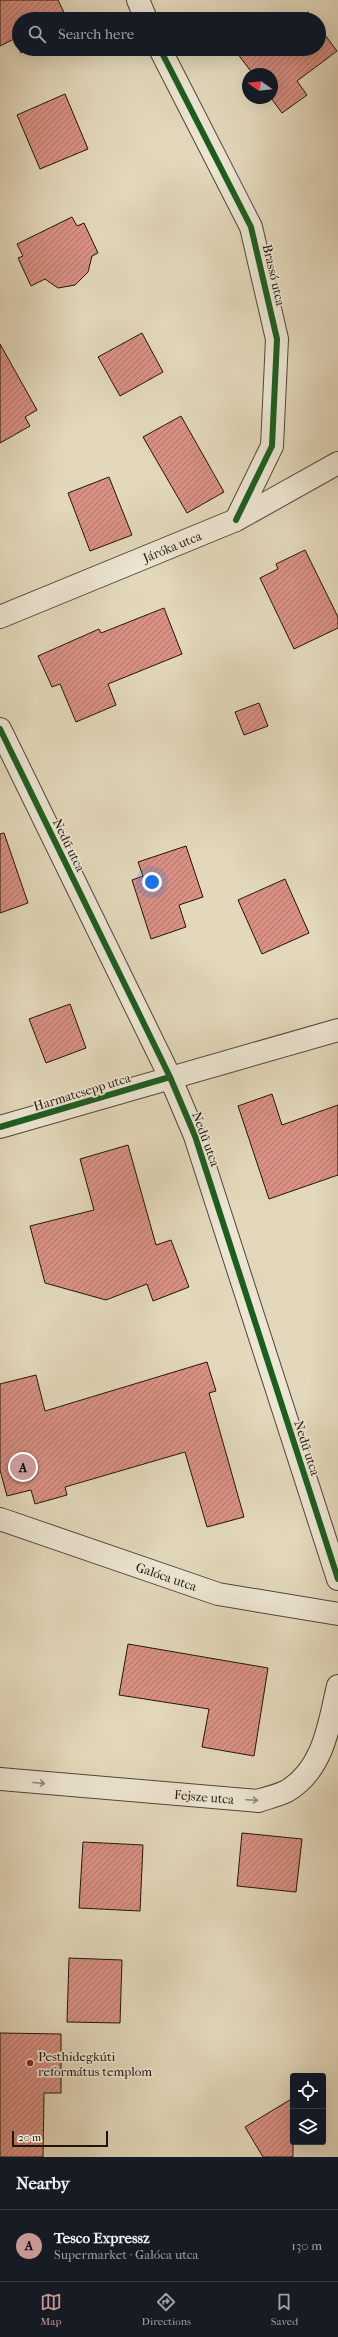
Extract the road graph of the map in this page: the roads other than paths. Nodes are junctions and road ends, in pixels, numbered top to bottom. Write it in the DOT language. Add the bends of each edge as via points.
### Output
graph roads {
  1 [pos="138,0"];
  2 [pos="143,12"];
  3 [pos="164,56"];
  4 [pos="338,463"];
  5 [pos="236,520"];
  6 [pos="0,617"];
  7 [pos="0,729"];
  8 [pos="338,1030"];
  9 [pos="170,1077"];
  10 [pos="0,1127"];
  11 [pos="0,1519"];
  12 [pos="338,1579"];
  13 [pos="338,1614"];
  14 [pos="338,1686"];
  15 [pos="0,1779"];
  1 -- 2 [label="street"];
  3 -- 5 [label="street, Brassó utca" via="251,227 277,339 272,446"];
  4 -- 5 [label="street, Járóka utca"];
  5 -- 6 [label="street, Járóka utca"];
  7 -- 9 [label="street, Nedű utca"];
  8 -- 9 [label="street, Harmatcsepp utca"];
  9 -- 10 [label="street, Harmatcsepp utca"];
  9 -- 12 [label="street, Nedű utca" via="195,1136"];
  11 -- 13 [label="street, Galóca utca" via="218,1594"];
  15 -- 14 [label="street, Fejsze utca, one-way" via="258,1801 287,1791 313,1767 324,1742"];
}
